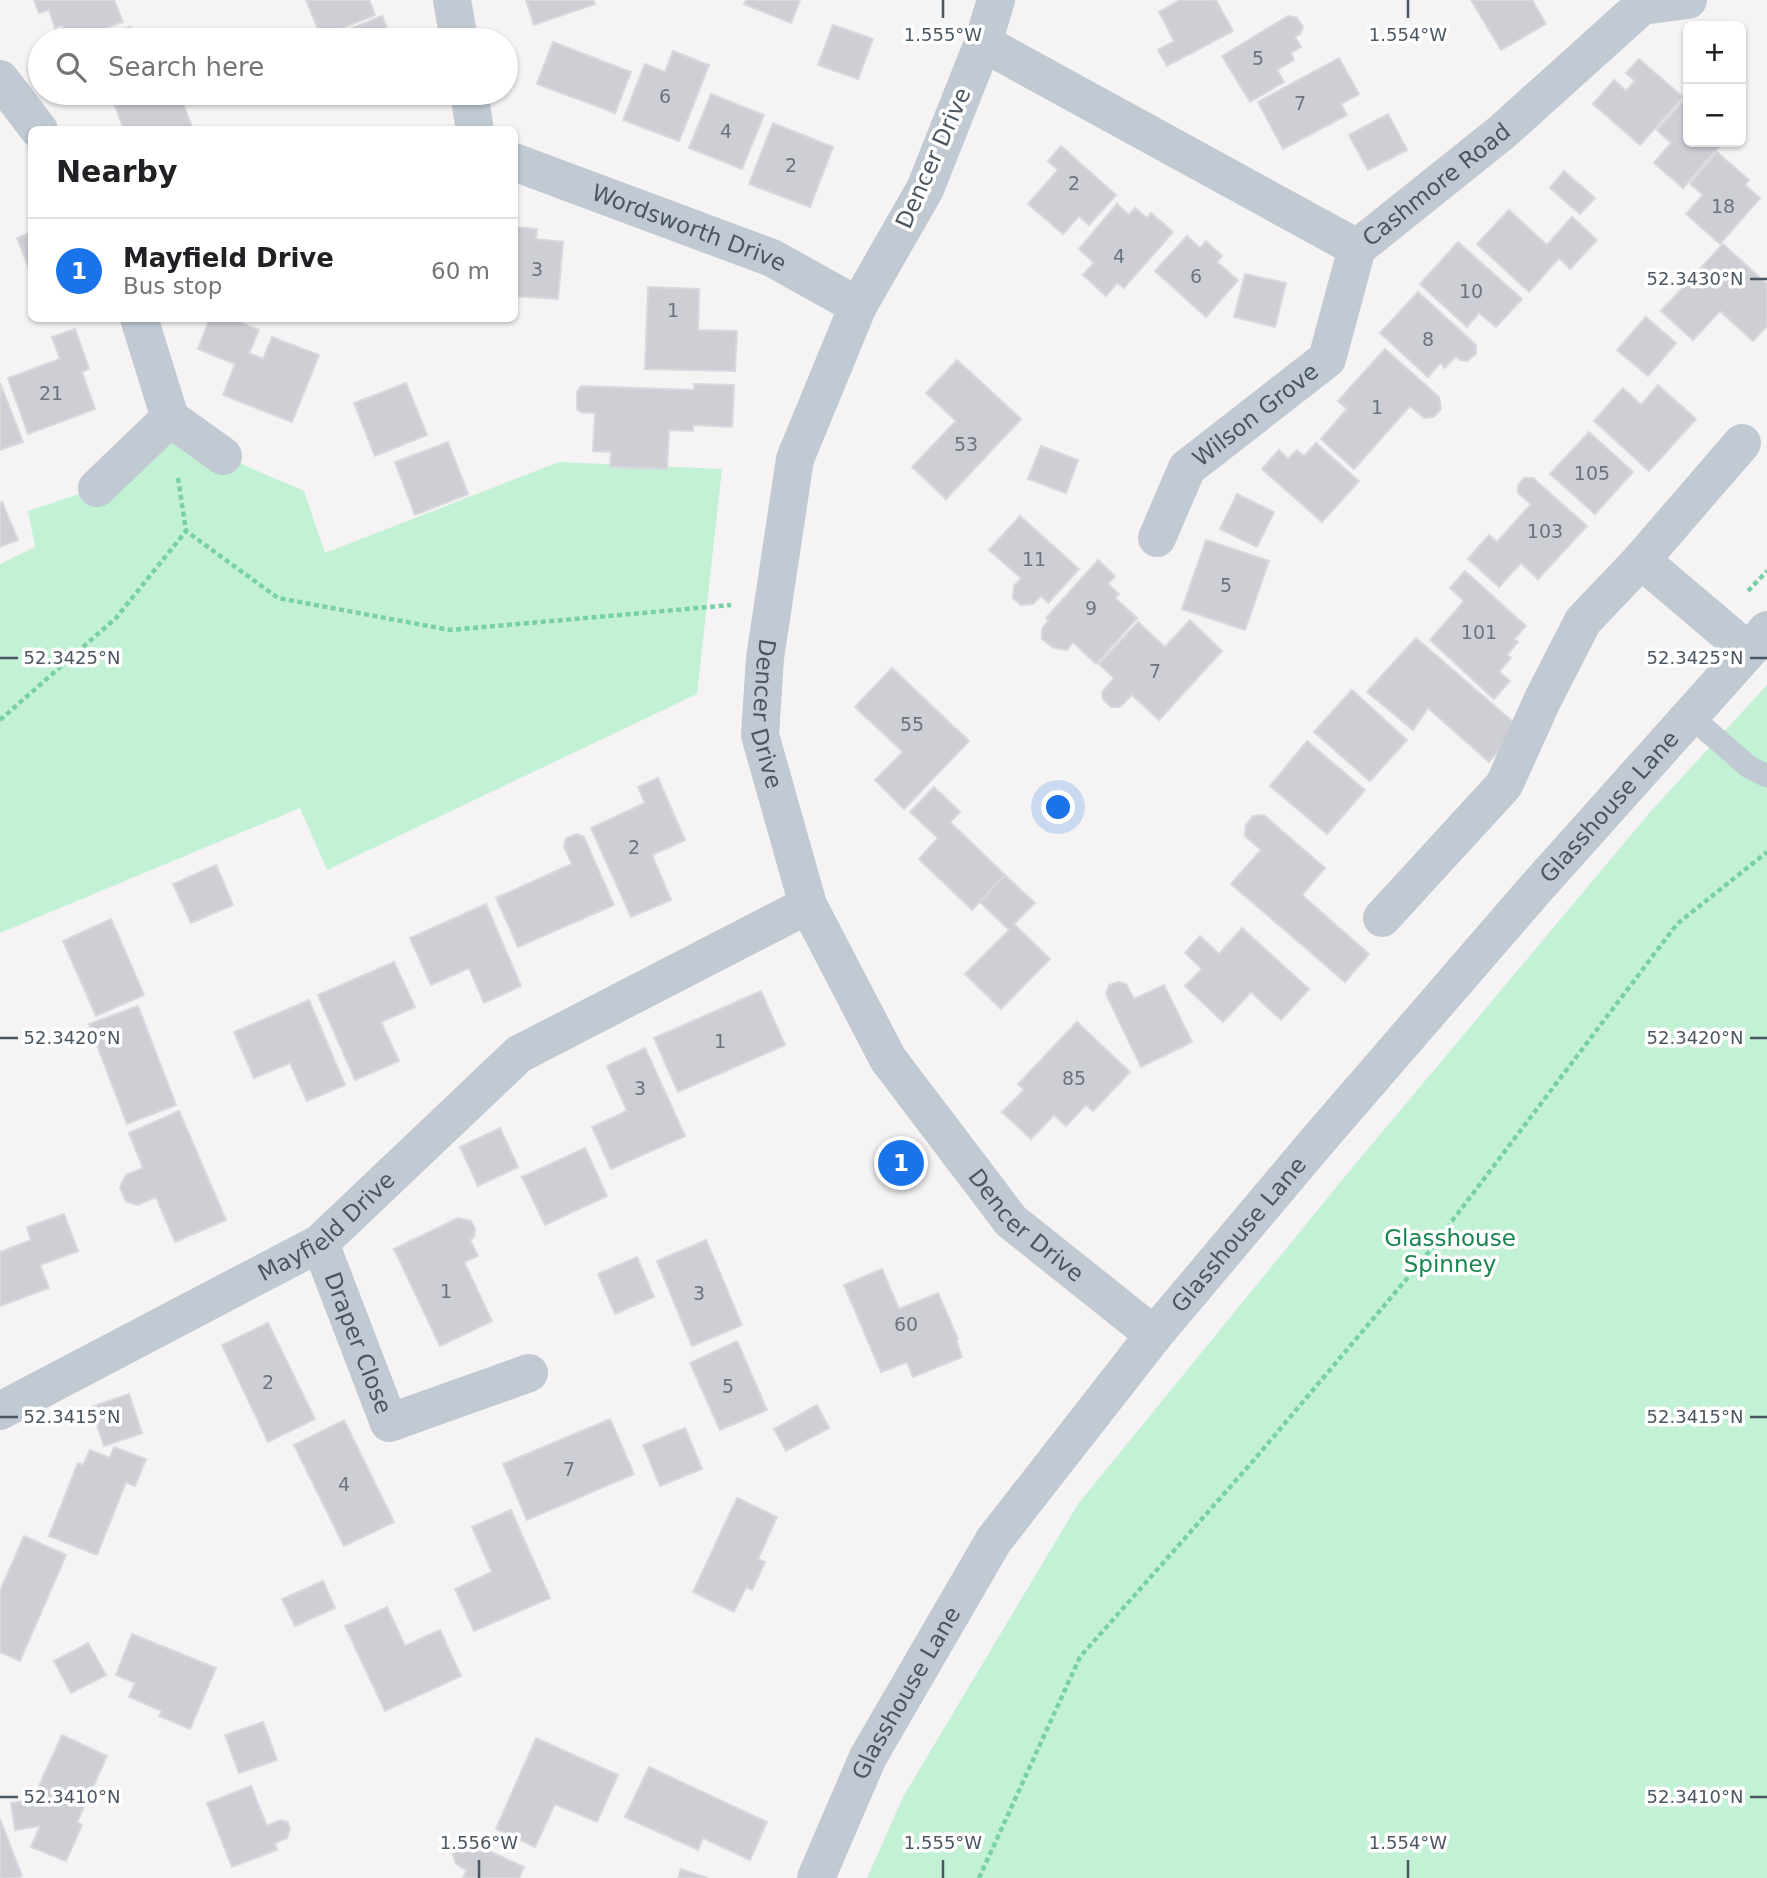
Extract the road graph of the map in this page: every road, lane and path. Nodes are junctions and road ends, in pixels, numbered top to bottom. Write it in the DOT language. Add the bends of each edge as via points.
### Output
graph roads {
  1 [pos="452,0"];
  2 [pos="996,0"];
  3 [pos="1688,0"];
  4 [pos="1640,3"];
  5 [pos="457,28"];
  6 [pos="983,43"];
  7 [pos="0,79"];
  8 [pos="471,105"];
  9 [pos="35,126"];
  10 [pos="474,126"];
  11 [pos="518,163"];
  12 [pos="1357,248"];
  13 [pos="858,306"];
  14 [pos="140,322"];
  15 [pos="170,418"];
  16 [pos="1742,443"];
  17 [pos="223,456"];
  18 [pos="97,488"];
  19 [pos="186,531"];
  20 [pos="1157,538"];
  21 [pos="1641,560"];
  22 [pos="774,601"];
  23 [pos="1757,640"];
  24 [pos="1689,715"];
  25 [pos="0,720"];
  26 [pos="1767,776"];
  27 [pos="1767,852"];
  28 [pos="808,905"];
  29 [pos="1382,918"];
  30 [pos="320,1243"];
  31 [pos="1154,1335"];
  32 [pos="529,1373"];
  33 [pos="0,1411"];
  34 [pos="816,1878"];
  35 [pos="979,1878"];
  1 -- 5 [label="street"];
  2 -- 6 [label="street, Dencer Drive"];
  3 -- 4 [label="street, Cashmore Road"];
  4 -- 12 [label="street, Cashmore Road" via="1502,132"];
  6 -- 12 [label="street, Cashmore Road"];
  6 -- 13 [label="street, Dencer Drive" via="925,188"];
  7 -- 9 [label="street"];
  8 -- 10 [label="street"];
  11 -- 13 [label="street, Wordsworth Drive" via="772,258"];
  12 -- 20 [label="street, Wilson Grove" via="1327,359 1187,468"];
  13 -- 22 [label="street, Dencer Drive" via="795,459"];
  14 -- 15 [label="street"];
  15 -- 17 [label="street"];
  15 -- 18 [label="street"];
  15 -- 19 [label="path"];
  16 -- 21 [label="street"];
  19 -- 22 [label="path" via="278,598 450,630"];
  19 -- 25 [label="path" via="116,618"];
  21 -- 23 [label="street, Glasshouse Lane"];
  21 -- 29 [label="street" via="1584,621 1504,785"];
  22 -- 28 [label="street, Dencer Drive" via="760,735"];
  23 -- 24 [label="street, Glasshouse Lane"];
  24 -- 26 [label="lane" via="1749,767"];
  24 -- 31 [label="street, Glasshouse Lane"];
  27 -- 35 [label="path" via="1677,924 1421,1262 1254,1461 1080,1657"];
  28 -- 30 [label="street, Mayfield Drive" via="519,1054"];
  28 -- 31 [label="street, Dencer Drive" via="888,1059 1011,1221"];
  30 -- 32 [label="street, Draper Close" via="389,1423"];
  30 -- 33 [label="street, Mayfield Drive"];
  31 -- 34 [label="street, Glasshouse Lane" via="994,1540 868,1757"];
}
